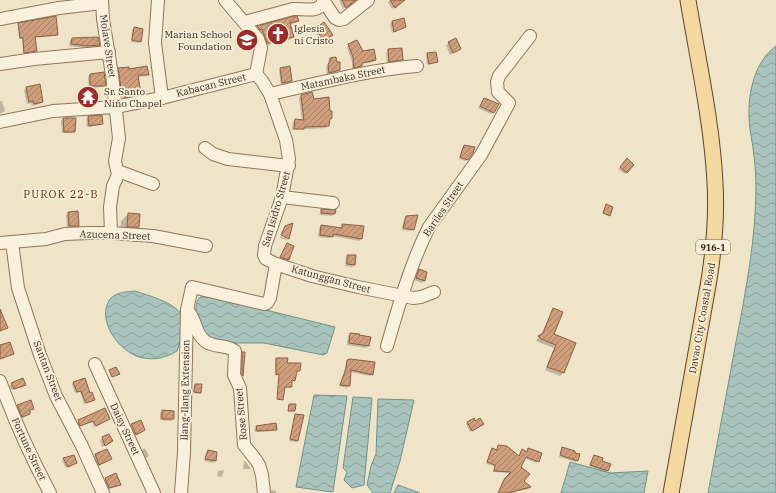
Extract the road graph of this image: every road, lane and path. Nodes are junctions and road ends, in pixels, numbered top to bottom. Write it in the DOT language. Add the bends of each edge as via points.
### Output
graph roads {
  1 [pos="158,0"];
  2 [pos="225,0"];
  3 [pos="368,0"];
  4 [pos="688,0"];
  5 [pos="324,1"];
  6 [pos="102,2"];
  7 [pos="0,19"];
  8 [pos="245,22"];
  9 [pos="530,36"];
  10 [pos="109,52"];
  11 [pos="0,64"];
  12 [pos="417,66"];
  13 [pos="256,74"];
  14 [pos="270,94"];
  15 [pos="162,98"];
  16 [pos="115,107"];
  17 [pos="0,122"];
  18 [pos="205,148"];
  19 [pos="289,166"];
  20 [pos="118,171"];
  21 [pos="153,184"];
  22 [pos="282,197"];
  23 [pos="333,203"];
  24 [pos="111,233"];
  25 [pos="6,243"];
  26 [pos="206,246"];
  27 [pos="264,255"];
  28 [pos="276,264"];
  29 [pos="434,292"];
  30 [pos="401,296"];
  31 [pos="187,310"];
  32 [pos="387,346"];
  33 [pos="95,364"];
  34 [pos="0,381"];
  35 [pos="50,493"];
  36 [pos="103,493"];
  37 [pos="154,493"];
  38 [pos="181,493"];
  39 [pos="264,493"];
  40 [pos="671,493"];
  1 -- 15 [label="street" via="156,43"];
  2 -- 8 [label="street"];
  3 -- 5 [label="street" via="344,19 338,20"];
  4 -- 40 [label="main road, Davao City Coastal Road / 916-1" via="712,139 716,213 709,280"];
  5 -- 8 [label="street" via="317,9 293,9"];
  6 -- 7 [label="street"];
  6 -- 10 [label="street, Molave Street"];
  8 -- 13 [label="street" via="258,39 261,48"];
  9 -- 30 [label="street, Bariles Street" via="497,82 498,92 509,103 481,155 429,227"];
  10 -- 11 [label="street"];
  10 -- 16 [label="street, Molave Street"];
  12 -- 14 [label="street, Matambaka Street" via="390,68"];
  13 -- 14 [label="street, San Isidro Street"];
  13 -- 15 [label="street, Kabacan Street"];
  14 -- 19 [label="street, San Isidro Street" via="286,140"];
  15 -- 16 [label="street, Kabacan Street"];
  16 -- 17 [label="street, Kabacan Street" via="53,111"];
  16 -- 20 [label="street, Molave Street" via="119,138 115,161"];
  18 -- 19 [label="street" via="228,159"];
  19 -- 22 [label="street, San Isidro Street"];
  20 -- 21 [label="street"];
  20 -- 24 [label="street, Molave Street" via="110,207"];
  22 -- 23 [label="street"];
  22 -- 27 [label="street, San Isidro Street"];
  24 -- 25 [label="street, Azucena Street" via="65,234 46,239"];
  24 -- 26 [label="street, Azucena Street" via="153,236"];
  25 -- 36 [label="street, Santan Street" via="40,355 56,396"];
  27 -- 28 [label="street, Katunggan Street"];
  28 -- 30 [label="street, Katunggan Street" via="312,276"];
  28 -- 31 [label="street, Ilang-Ilang Extension" via="267,303 261,304 192,287"];
  29 -- 30 [label="street, Katunggan Street" via="414,298"];
  30 -- 32 [label="street, Bariles Street"];
  31 -- 38 [label="street, Ilang-Ilang Extension"];
  31 -- 39 [label="street, Rose Street" via="204,341 230,347 235,351 234,375 240,388 244,445 259,465"];
  33 -- 37 [label="street, Daisy Street"];
  34 -- 35 [label="street, Fortune Street" via="32,458"];
}
